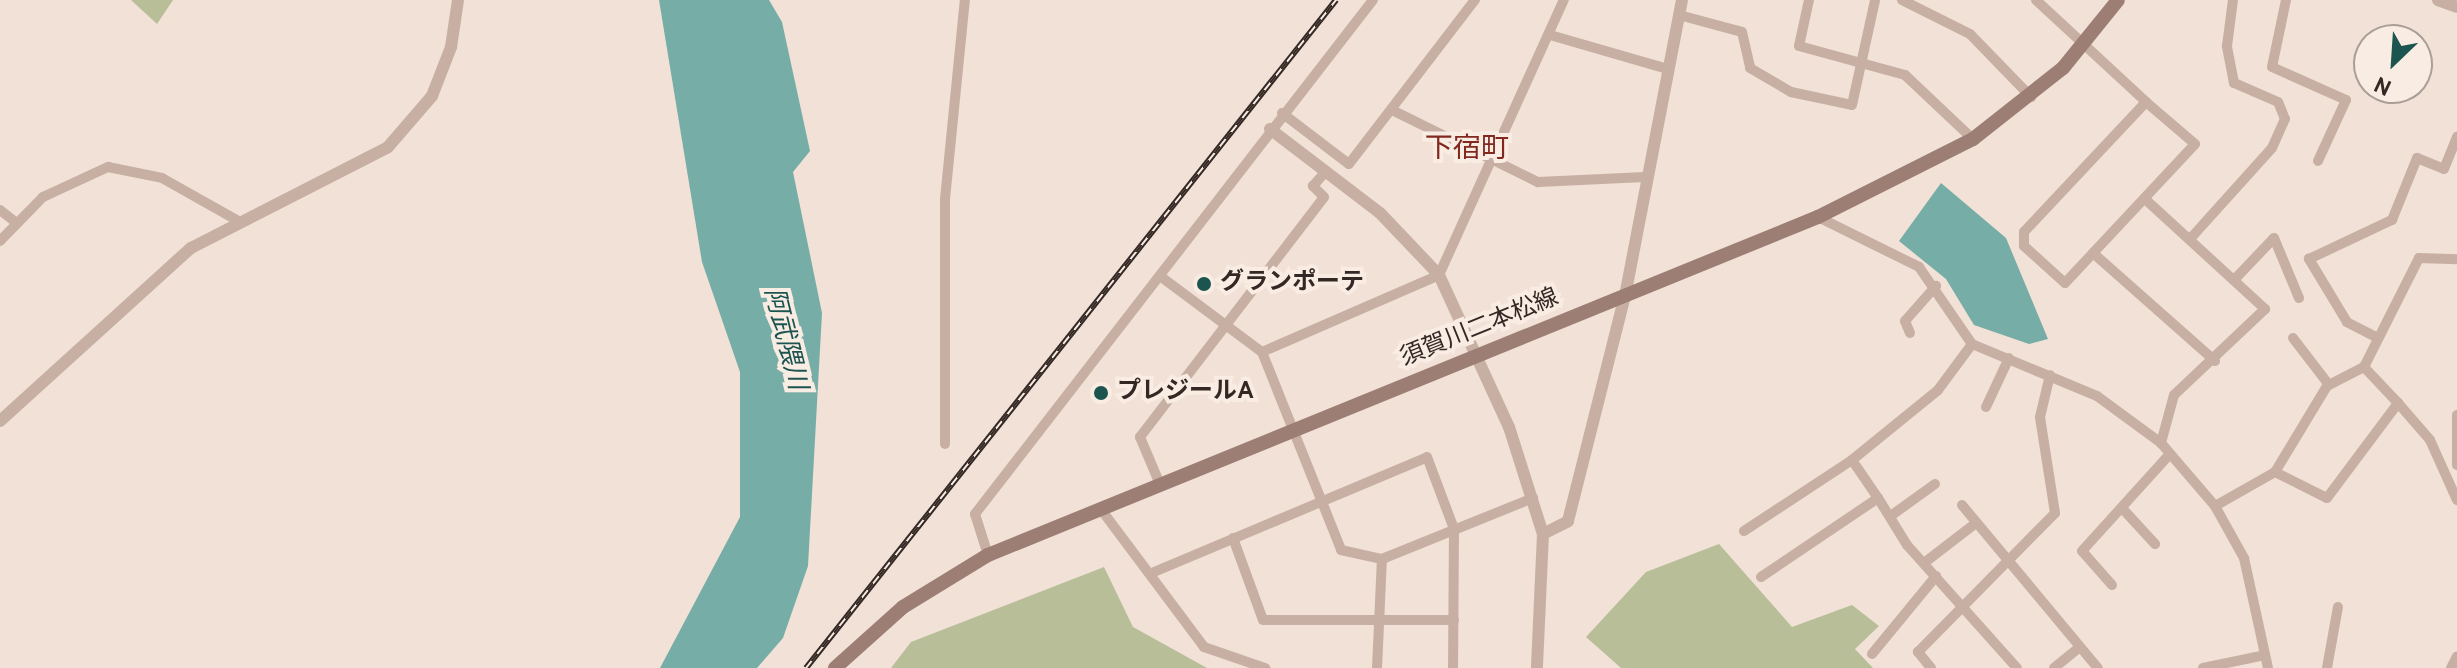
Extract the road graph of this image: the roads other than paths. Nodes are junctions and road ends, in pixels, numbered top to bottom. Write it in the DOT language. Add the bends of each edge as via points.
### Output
graph roads {
  1 [pos="458,0"];
  2 [pos="965,0"];
  3 [pos="1373,0"];
  4 [pos="1475,0"];
  5 [pos="1682,0"];
  6 [pos="1809,0"];
  7 [pos="1875,0"];
  8 [pos="1902,0"];
  9 [pos="2036,0"];
  10 [pos="2118,0"];
  11 [pos="2233,0"];
  12 [pos="2286,0"];
  13 [pos="2438,0"];
  14 [pos="1561,2"];
  15 [pos="2457,7"];
  16 [pos="1679,15"];
  17 [pos="1550,35"];
  18 [pos="2086,45"];
  19 [pos="1863,59"];
  20 [pos="1668,69"];
  21 [pos="2031,97"];
  22 [pos="2146,102"];
  23 [pos="1392,110"];
  24 [pos="1282,113"];
  25 [pos="1270,129"];
  26 [pos="2457,137"];
  27 [pos="1973,139"];
  28 [pos="1490,161"];
  29 [pos="2318,161"];
  30 [pos="1326,171"];
  31 [pos="1645,177"];
  32 [pos="2145,199"];
  33 [pos="0,210"];
  34 [pos="1818,217"];
  35 [pos="14,221"];
  36 [pos="240,222"];
  37 [pos="2190,239"];
  38 [pos="0,241"];
  39 [pos="2093,253"];
  40 [pos="2457,259"];
  41 [pos="1439,275"];
  42 [pos="1160,276"];
  43 [pos="2234,280"];
  44 [pos="1936,286"];
  45 [pos="1625,296"];
  46 [pos="2299,298"];
  47 [pos="1225,324"];
  48 [pos="1910,333"];
  49 [pos="2293,338"];
  50 [pos="2378,338"];
  51 [pos="1972,344"];
  52 [pos="1262,352"];
  53 [pos="1476,352"];
  54 [pos="2009,358"];
  55 [pos="2215,361"];
  56 [pos="2364,367"];
  57 [pos="2050,375"];
  58 [pos="2329,385"];
  59 [pos="2398,403"];
  60 [pos="1986,407"];
  61 [pos="2457,415"];
  62 [pos="0,421"];
  63 [pos="1291,429"];
  64 [pos="2161,443"];
  65 [pos="945,444"];
  66 [pos="2170,454"];
  67 [pos="1852,460"];
  68 [pos="2457,465"];
  69 [pos="2275,472"];
  70 [pos="1159,482"];
  71 [pos="1935,484"];
  72 [pos="1533,498"];
  73 [pos="1878,498"];
  74 [pos="2457,500"];
  75 [pos="1325,501"];
  76 [pos="1962,505"];
  77 [pos="2215,506"];
  78 [pos="1100,508"];
  79 [pos="2122,508"];
  80 [pos="1892,515"];
  81 [pos="1976,523"];
  82 [pos="1454,529"];
  83 [pos="1744,531"];
  84 [pos="1543,534"];
  85 [pos="1233,538"];
  86 [pos="2155,544"];
  87 [pos="988,555"];
  88 [pos="1382,559"];
  89 [pos="2006,561"];
  90 [pos="1924,563"];
  91 [pos="1154,572"];
  92 [pos="1936,576"];
  93 [pos="1761,577"];
  94 [pos="2112,585"];
  95 [pos="1960,602"];
  96 [pos="2338,607"];
  97 [pos="1378,620"];
  98 [pos="1454,620"];
  99 [pos="2080,647"];
  100 [pos="1872,654"];
  101 [pos="2265,655"];
  102 [pos="2457,656"];
  103 [pos="835,668"];
  104 [pos="1265,668"];
  105 [pos="1377,668"];
  106 [pos="1453,668"];
  107 [pos="1537,668"];
  108 [pos="1931,668"];
  109 [pos="2017,668"];
  110 [pos="2054,668"];
  111 [pos="2098,668"];
  112 [pos="2203,668"];
  113 [pos="2268,668"];
  114 [pos="2327,668"];
  115 [pos="2451,668"];
  1 -- 36 [label="street" via="447,60 418,118 350,171"];
  2 -- 65 [label="street" via="945,199"];
  3 -- 24 [label="street"];
  4 -- 23 [label="street"];
  5 -- 16 [label="street"];
  6 -- 19 [label="street" via="1799,46"];
  7 -- 19 [label="street"];
  8 -- 21 [label="street" via="1970,34"];
  9 -- 18 [label="street"];
  10 -- 18 [label="main road, 須賀川二本松線"];
  11 -- 37 [label="street" via="2227,46 2234,83 2278,102 2285,119 2272,148"];
  12 -- 29 [label="street" via="2272,67 2346,100"];
  13 -- 15 [label="street"];
  14 -- 17 [label="street"];
  16 -- 19 [label="street" via="1742,32 1750,68 1791,92 1852,105"];
  16 -- 20 [label="street"];
  17 -- 20 [label="street"];
  17 -- 28 [label="street"];
  18 -- 21 [label="main road, 須賀川二本松線"];
  18 -- 22 [label="street"];
  19 -- 27 [label="street" via="1925,88"];
  20 -- 31 [label="street"];
  21 -- 27 [label="main road, 須賀川二本松線"];
  22 -- 32 [label="street" via="2195,144"];
  22 -- 39 [label="street" via="2024,232 2024,246 2065,283"];
  23 -- 24 [label="street" via="1349,164"];
  23 -- 28 [label="street"];
  24 -- 25 [label="street"];
  25 -- 30 [label="street"];
  25 -- 42 [label="street"];
  26 -- 50 [label="street" via="2444,169 2417,158 2392,220 2309,259 2347,322"];
  27 -- 34 [label="main road, 須賀川二本松線"];
  28 -- 31 [label="street" via="1538,182"];
  28 -- 41 [label="street"];
  30 -- 41 [label="street"];
  30 -- 47 [label="street" via="1313,186 1324,197"];
  31 -- 45 [label="street"];
  32 -- 37 [label="street"];
  32 -- 39 [label="street"];
  33 -- 35 [label="street"];
  34 -- 44 [label="street" via="1919,267"];
  34 -- 45 [label="main road, 須賀川二本松線"];
  35 -- 36 [label="street" via="66,182 120,167 199,193"];
  35 -- 38 [label="street"];
  36 -- 62 [label="street" via="156,273"];
  37 -- 43 [label="street"];
  39 -- 55 [label="street"];
  40 -- 50 [label="street" via="2419,258"];
  41 -- 52 [label="street"];
  41 -- 53 [label="street"];
  42 -- 47 [label="street"];
  42 -- 87 [label="street" via="975,514"];
  43 -- 46 [label="street" via="2274,238"];
  43 -- 55 [label="street" via="2265,309"];
  44 -- 48 [label="street" via="1905,321"];
  44 -- 51 [label="street"];
  45 -- 53 [label="main road, 須賀川二本松線"];
  45 -- 84 [label="street" via="1568,521"];
  47 -- 52 [label="street"];
  47 -- 70 [label="street" via="1140,437"];
  49 -- 58 [label="street"];
  50 -- 56 [label="street"];
  51 -- 54 [label="street"];
  51 -- 67 [label="street" via="1938,390"];
  52 -- 63 [label="street"];
  53 -- 63 [label="main road, 須賀川二本松線"];
  53 -- 72 [label="street"];
  54 -- 57 [label="street"];
  54 -- 60 [label="street"];
  55 -- 64 [label="street" via="2174,395"];
  56 -- 58 [label="street"];
  56 -- 59 [label="street"];
  57 -- 64 [label="street" via="2097,396"];
  57 -- 89 [label="street" via="2040,417 2055,513"];
  58 -- 69 [label="street"];
  59 -- 69 [label="street" via="2327,498"];
  59 -- 74 [label="street" via="2430,440"];
  61 -- 68 [label="street"];
  63 -- 70 [label="main road, 須賀川二本松線"];
  63 -- 75 [label="street"];
  64 -- 66 [label="street"];
  66 -- 77 [label="street"];
  66 -- 79 [label="street"];
  67 -- 73 [label="street"];
  67 -- 83 [label="street"];
  69 -- 77 [label="street"];
  70 -- 78 [label="main road, 須賀川二本松線"];
  71 -- 80 [label="street"];
  72 -- 82 [label="street"];
  72 -- 84 [label="street"];
  73 -- 80 [label="street"];
  73 -- 93 [label="street"];
  75 -- 82 [label="street" via="1427,457"];
  75 -- 85 [label="street"];
  75 -- 88 [label="street" via="1341,550"];
  76 -- 81 [label="street"];
  77 -- 101 [label="street" via="2244,558"];
  78 -- 87 [label="main road, 須賀川二本松線"];
  78 -- 91 [label="street"];
  79 -- 86 [label="street"];
  79 -- 94 [label="street" via="2082,551"];
  80 -- 90 [label="street"];
  81 -- 89 [label="street"];
  81 -- 90 [label="street"];
  82 -- 88 [label="street"];
  82 -- 98 [label="street"];
  84 -- 107 [label="street"];
  85 -- 91 [label="street"];
  85 -- 97 [label="street" via="1263,620"];
  87 -- 103 [label="main road, 須賀川二本松線" via="903,607"];
  88 -- 97 [label="street"];
  89 -- 95 [label="street"];
  89 -- 99 [label="street"];
  90 -- 92 [label="street"];
  91 -- 104 [label="street" via="1204,647"];
  92 -- 95 [label="street"];
  92 -- 100 [label="street"];
  95 -- 108 [label="street" via="1918,652"];
  95 -- 109 [label="street"];
  96 -- 114 [label="street"];
  97 -- 98 [label="street"];
  97 -- 105 [label="street"];
  98 -- 106 [label="street"];
  99 -- 110 [label="street"];
  99 -- 111 [label="street"];
  101 -- 112 [label="street"];
  101 -- 113 [label="street"];
  102 -- 115 [label="street"];
}
